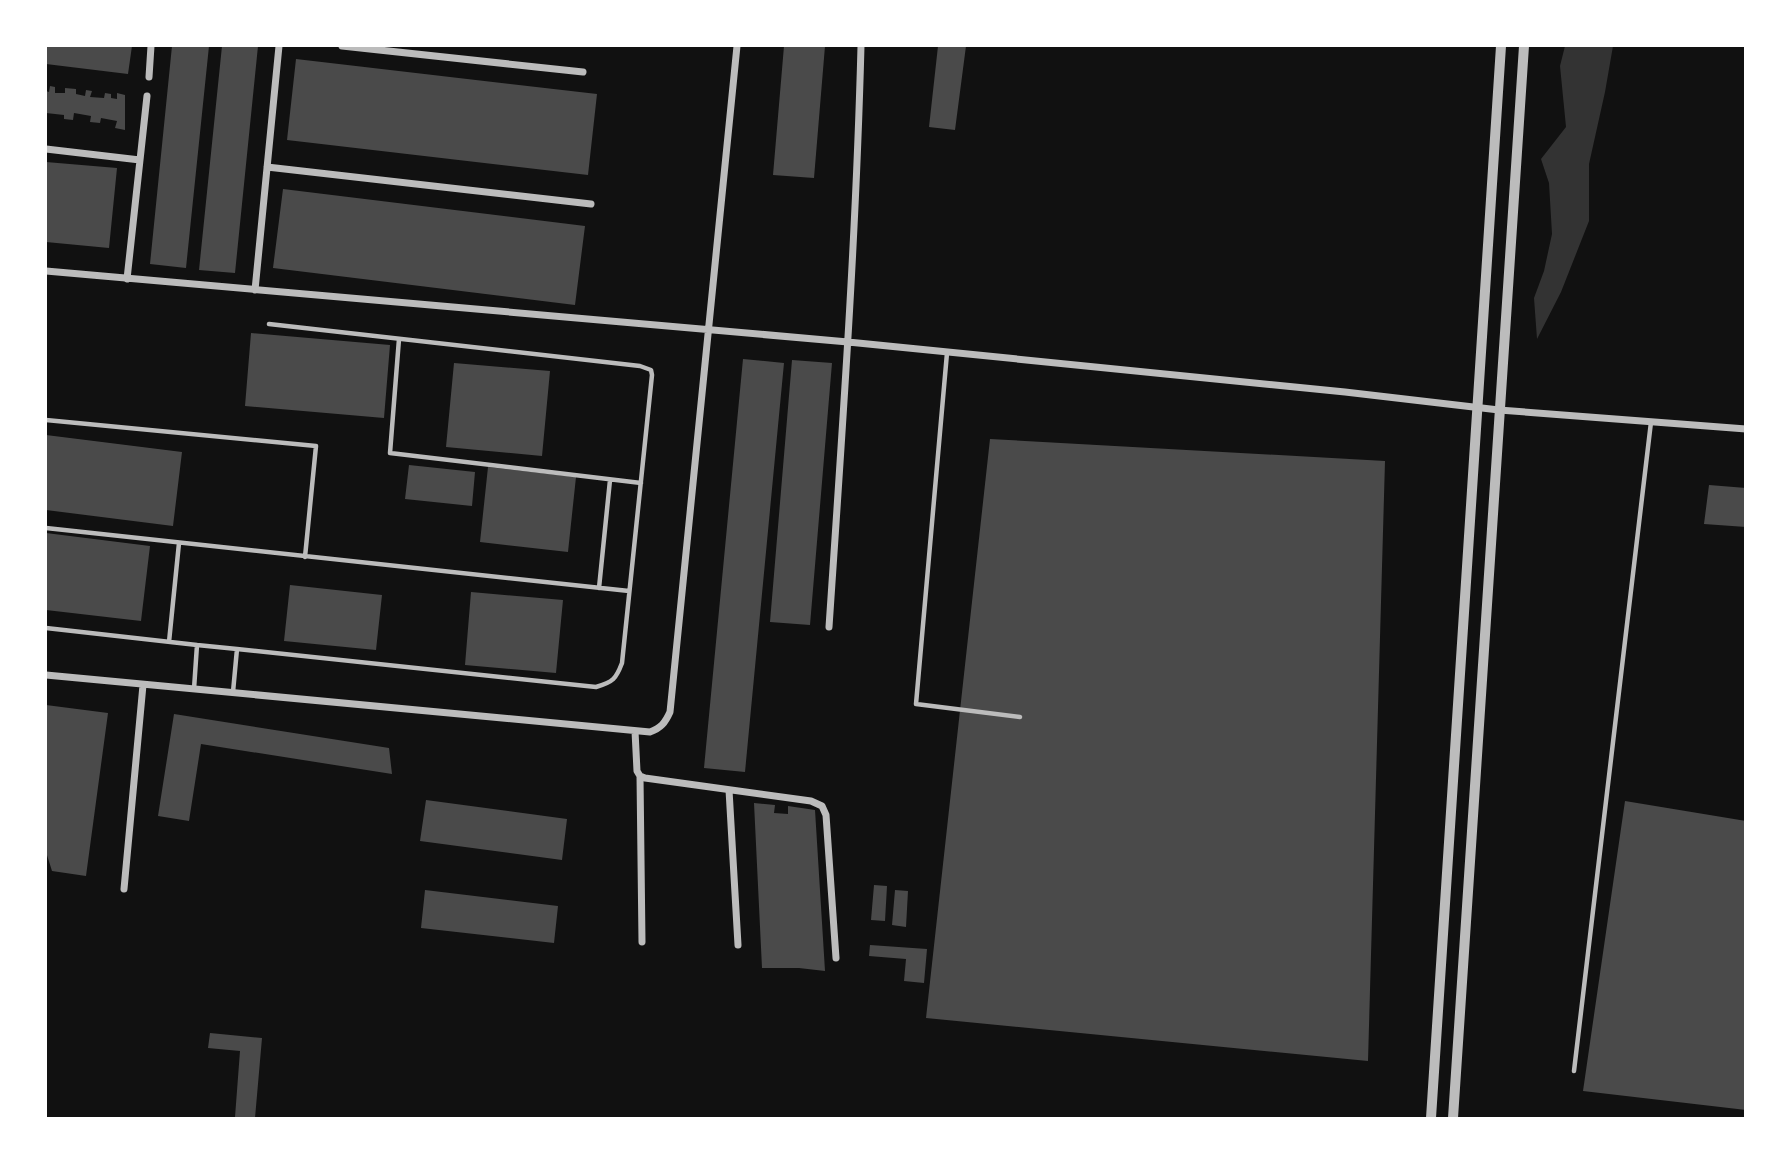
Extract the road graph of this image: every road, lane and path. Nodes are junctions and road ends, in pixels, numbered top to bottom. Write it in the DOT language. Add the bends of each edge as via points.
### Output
graph roads {
  1 [pos="151,46"];
  2 [pos="279,46"];
  3 [pos="342,46"];
  4 [pos="737,46"];
  5 [pos="861,46"];
  6 [pos="1501,46"];
  7 [pos="1524,46"];
  8 [pos="583,72"];
  9 [pos="149,77"];
  10 [pos="147,96"];
  11 [pos="46,149"];
  12 [pos="140,160"];
  13 [pos="267,167"];
  14 [pos="591,204"];
  15 [pos="46,271"];
  16 [pos="127,279"];
  17 [pos="255,290"];
  18 [pos="269,324"];
  19 [pos="708,330"];
  20 [pos="399,339"];
  21 [pos="848,342"];
  22 [pos="947,352"];
  23 [pos="1478,408"];
  24 [pos="1499,410"];
  25 [pos="46,420"];
  26 [pos="1651,422"];
  27 [pos="1745,429"];
  28 [pos="610,480"];
  29 [pos="641,483"];
  30 [pos="46,528"];
  31 [pos="179,543"];
  32 [pos="305,557"];
  33 [pos="598,588"];
  34 [pos="629,591"];
  35 [pos="46,628"];
  36 [pos="829,628"];
  37 [pos="169,642"];
  38 [pos="197,645"];
  39 [pos="237,649"];
  40 [pos="46,675"];
  41 [pos="143,685"];
  42 [pos="194,689"];
  43 [pos="233,693"];
  44 [pos="1020,717"];
  45 [pos="635,731"];
  46 [pos="640,776"];
  47 [pos="729,790"];
  48 [pos="124,889"];
  49 [pos="642,942"];
  50 [pos="738,945"];
  51 [pos="836,958"];
  52 [pos="1574,1071"];
  53 [pos="1431,1118"];
  54 [pos="1453,1118"];
  1 -- 9 [label="street"];
  2 -- 13 [label="street"];
  3 -- 8 [label="street"];
  4 -- 19 [label="street"];
  5 -- 21 [label="street"];
  6 -- 23 [label="street"];
  7 -- 24 [label="street"];
  10 -- 12 [label="street"];
  11 -- 12 [label="street"];
  12 -- 16 [label="street"];
  13 -- 14 [label="street"];
  13 -- 17 [label="street"];
  15 -- 16 [label="street"];
  16 -- 17 [label="street"];
  17 -- 19 [label="street"];
  18 -- 20 [label="lane"];
  19 -- 21 [label="street"];
  19 -- 45 [label="street" via="670,712 658,729"];
  20 -- 28 [label="lane" via="390,453"];
  20 -- 29 [label="lane" via="651,370"];
  21 -- 22 [label="street"];
  21 -- 36 [label="street"];
  22 -- 23 [label="street"];
  22 -- 44 [label="lane" via="916,704"];
  23 -- 24 [label="street"];
  23 -- 53 [label="street"];
  24 -- 26 [label="street"];
  24 -- 54 [label="street"];
  25 -- 32 [label="lane" via="316,446"];
  26 -- 27 [label="street"];
  26 -- 52 [label="lane"];
  28 -- 29 [label="lane"];
  28 -- 33 [label="lane"];
  29 -- 34 [label="lane"];
  30 -- 31 [label="lane"];
  31 -- 32 [label="lane"];
  31 -- 37 [label="lane"];
  32 -- 33 [label="lane"];
  33 -- 34 [label="lane"];
  34 -- 39 [label="lane" via="622,663 611,682 596,687"];
  35 -- 37 [label="lane"];
  37 -- 38 [label="lane"];
  38 -- 39 [label="lane"];
  38 -- 42 [label="lane"];
  39 -- 43 [label="lane"];
  40 -- 41 [label="street"];
  41 -- 42 [label="street"];
  41 -- 48 [label="street"];
  42 -- 43 [label="street"];
  43 -- 45 [label="street"];
  45 -- 46 [label="street"];
  46 -- 47 [label="street"];
  46 -- 49 [label="street"];
  47 -- 50 [label="street"];
  47 -- 51 [label="street" via="822,806 827,815"];
}
